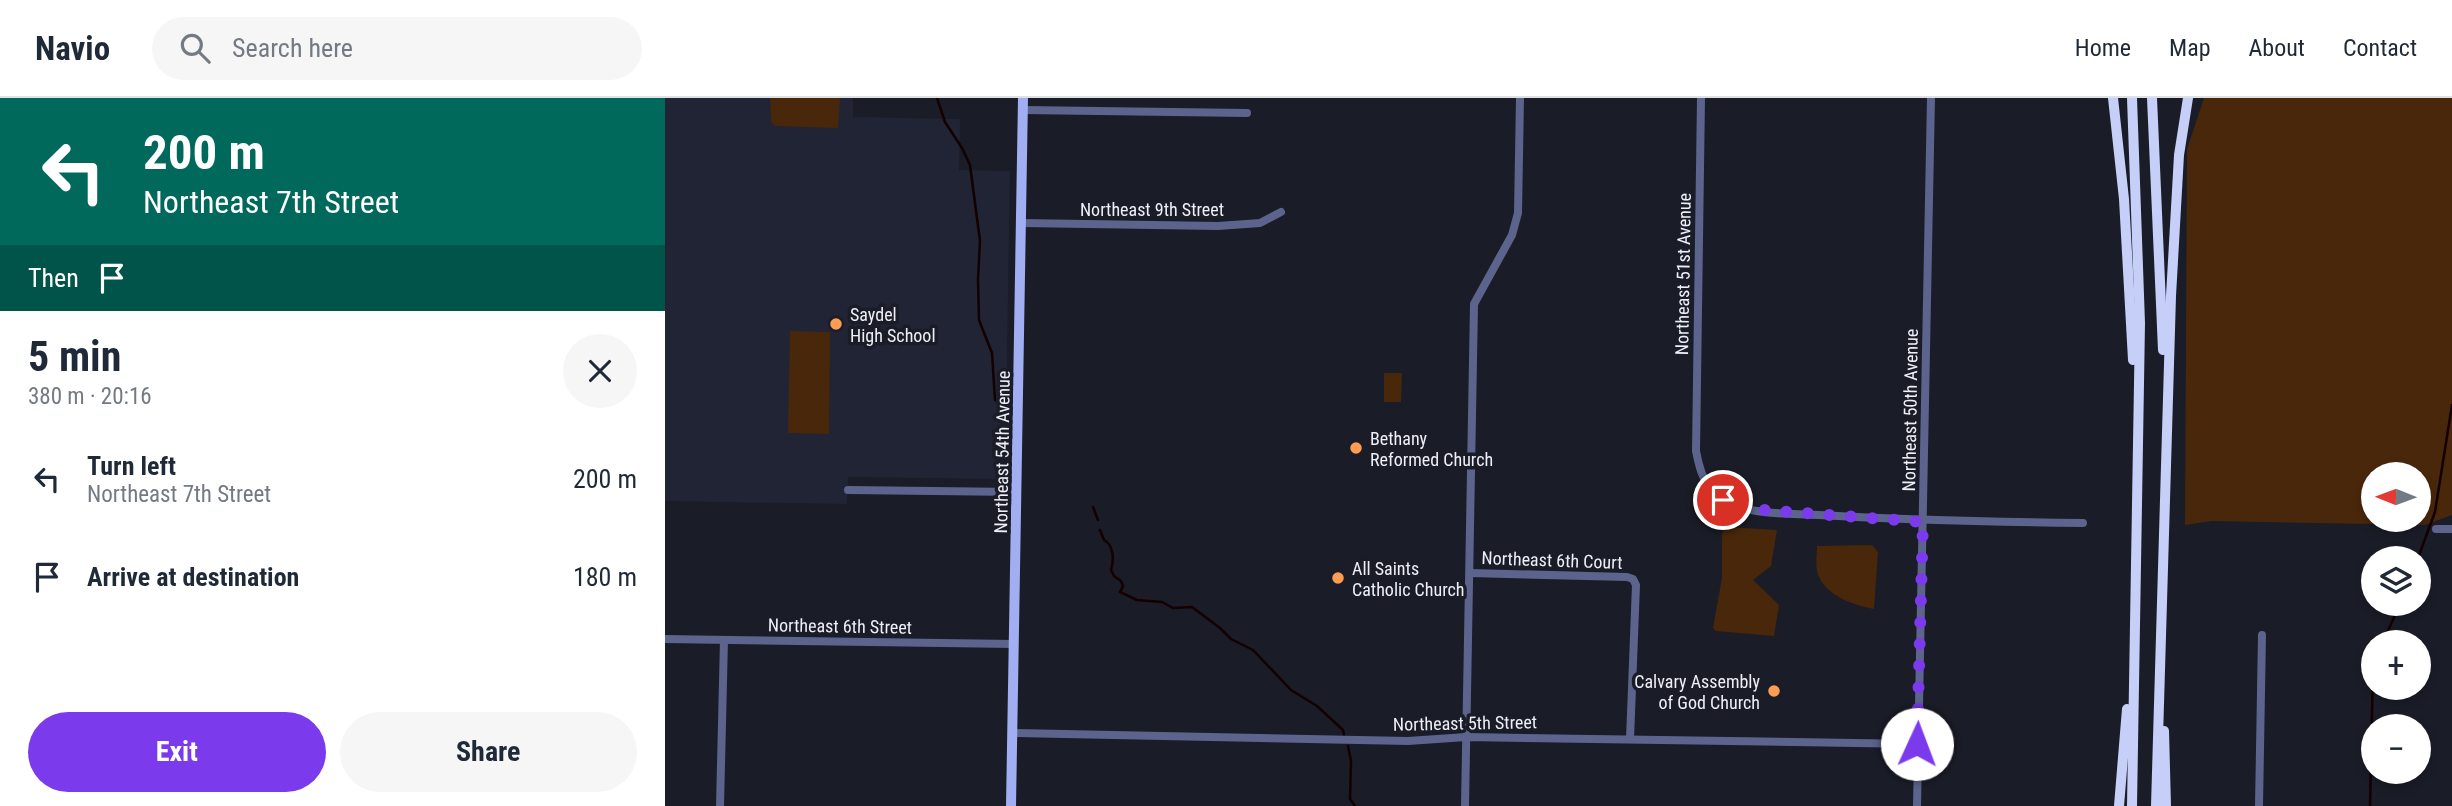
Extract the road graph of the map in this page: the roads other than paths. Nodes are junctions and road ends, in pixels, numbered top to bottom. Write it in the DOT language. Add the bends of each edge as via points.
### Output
graph roads {
  1 [pos="1023,98"];
  2 [pos="1520,98"];
  3 [pos="1701,98"];
  4 [pos="1931,98"];
  5 [pos="2113,98"];
  6 [pos="2132,98"];
  7 [pos="2152,98"];
  8 [pos="2188,98"];
  9 [pos="1023,110"];
  10 [pos="1247,113"];
  11 [pos="1281,212"];
  12 [pos="1021,223"];
  13 [pos="2167,426"];
  14 [pos="2137,427"];
  15 [pos="848,490"];
  16 [pos="1017,492"];
  17 [pos="1923,522"];
  18 [pos="2083,523"];
  19 [pos="2436,529"];
  20 [pos="2452,529"];
  21 [pos="1470,573"];
  22 [pos="2161,620"];
  23 [pos="2134,622"];
  24 [pos="2262,635"];
  25 [pos="665,639"];
  26 [pos="724,640"];
  27 [pos="1014,644"];
  28 [pos="1013,733"];
  29 [pos="1466,737"];
  30 [pos="1630,739"];
  31 [pos="1917,744"];
  32 [pos="720,806"];
  33 [pos="1011,806"];
  34 [pos="1465,806"];
  35 [pos="1917,806"];
  36 [pos="2119,806"];
  37 [pos="2133,806"];
  38 [pos="2156,806"];
  39 [pos="2166,806"];
  40 [pos="2259,806"];
  1 -- 9 [label="main road, Northeast 54th Avenue"];
  2 -- 21 [label="street" via="1518,213 1512,235 1474,304"];
  3 -- 17 [label="street, Northeast 51st Avenue" via="1696,451 1705,482 1723,500 1766,511"];
  4 -- 17 [label="street, Northeast 50th Avenue"];
  5 -- 14 [label="highway" via="2124,199"];
  6 -- 14 [label="highway" via="2140,323"];
  7 -- 13 [label="highway"];
  8 -- 13 [label="highway" via="2178,178"];
  9 -- 10 [label="street"];
  9 -- 12 [label="main road, Northeast 54th Avenue"];
  11 -- 12 [label="street, Northeast 9th Street" via="1260,223 1218,226"];
  12 -- 16 [label="main road, Northeast 54th Avenue"];
  13 -- 22 [label="highway"];
  14 -- 23 [label="highway"];
  15 -- 16 [label="street"];
  16 -- 27 [label="main road, Northeast 54th Avenue"];
  17 -- 18 [label="street, Northeast 51st Avenue"];
  17 -- 31 [label="street, Northeast 50th Avenue"];
  19 -- 20 [label="street"];
  21 -- 29 [label="street"];
  21 -- 30 [label="street, Northeast 6th Court" via="1633,579"];
  22 -- 38 [label="highway"];
  22 -- 39 [label="highway"];
  23 -- 36 [label="highway"];
  23 -- 37 [label="highway"];
  24 -- 40 [label="street"];
  25 -- 26 [label="street, Northeast 6th Street"];
  26 -- 27 [label="street, Northeast 6th Street"];
  26 -- 32 [label="street"];
  27 -- 28 [label="main road, Northeast 54th Avenue"];
  28 -- 29 [label="street, Northeast 5th Street" via="1408,741"];
  28 -- 33 [label="main road, Northeast 54th Avenue"];
  29 -- 30 [label="street, Northeast 5th Street"];
  29 -- 34 [label="street"];
  30 -- 31 [label="street, Northeast 5th Street"];
  31 -- 35 [label="street, Northeast 50th Avenue"];
}
